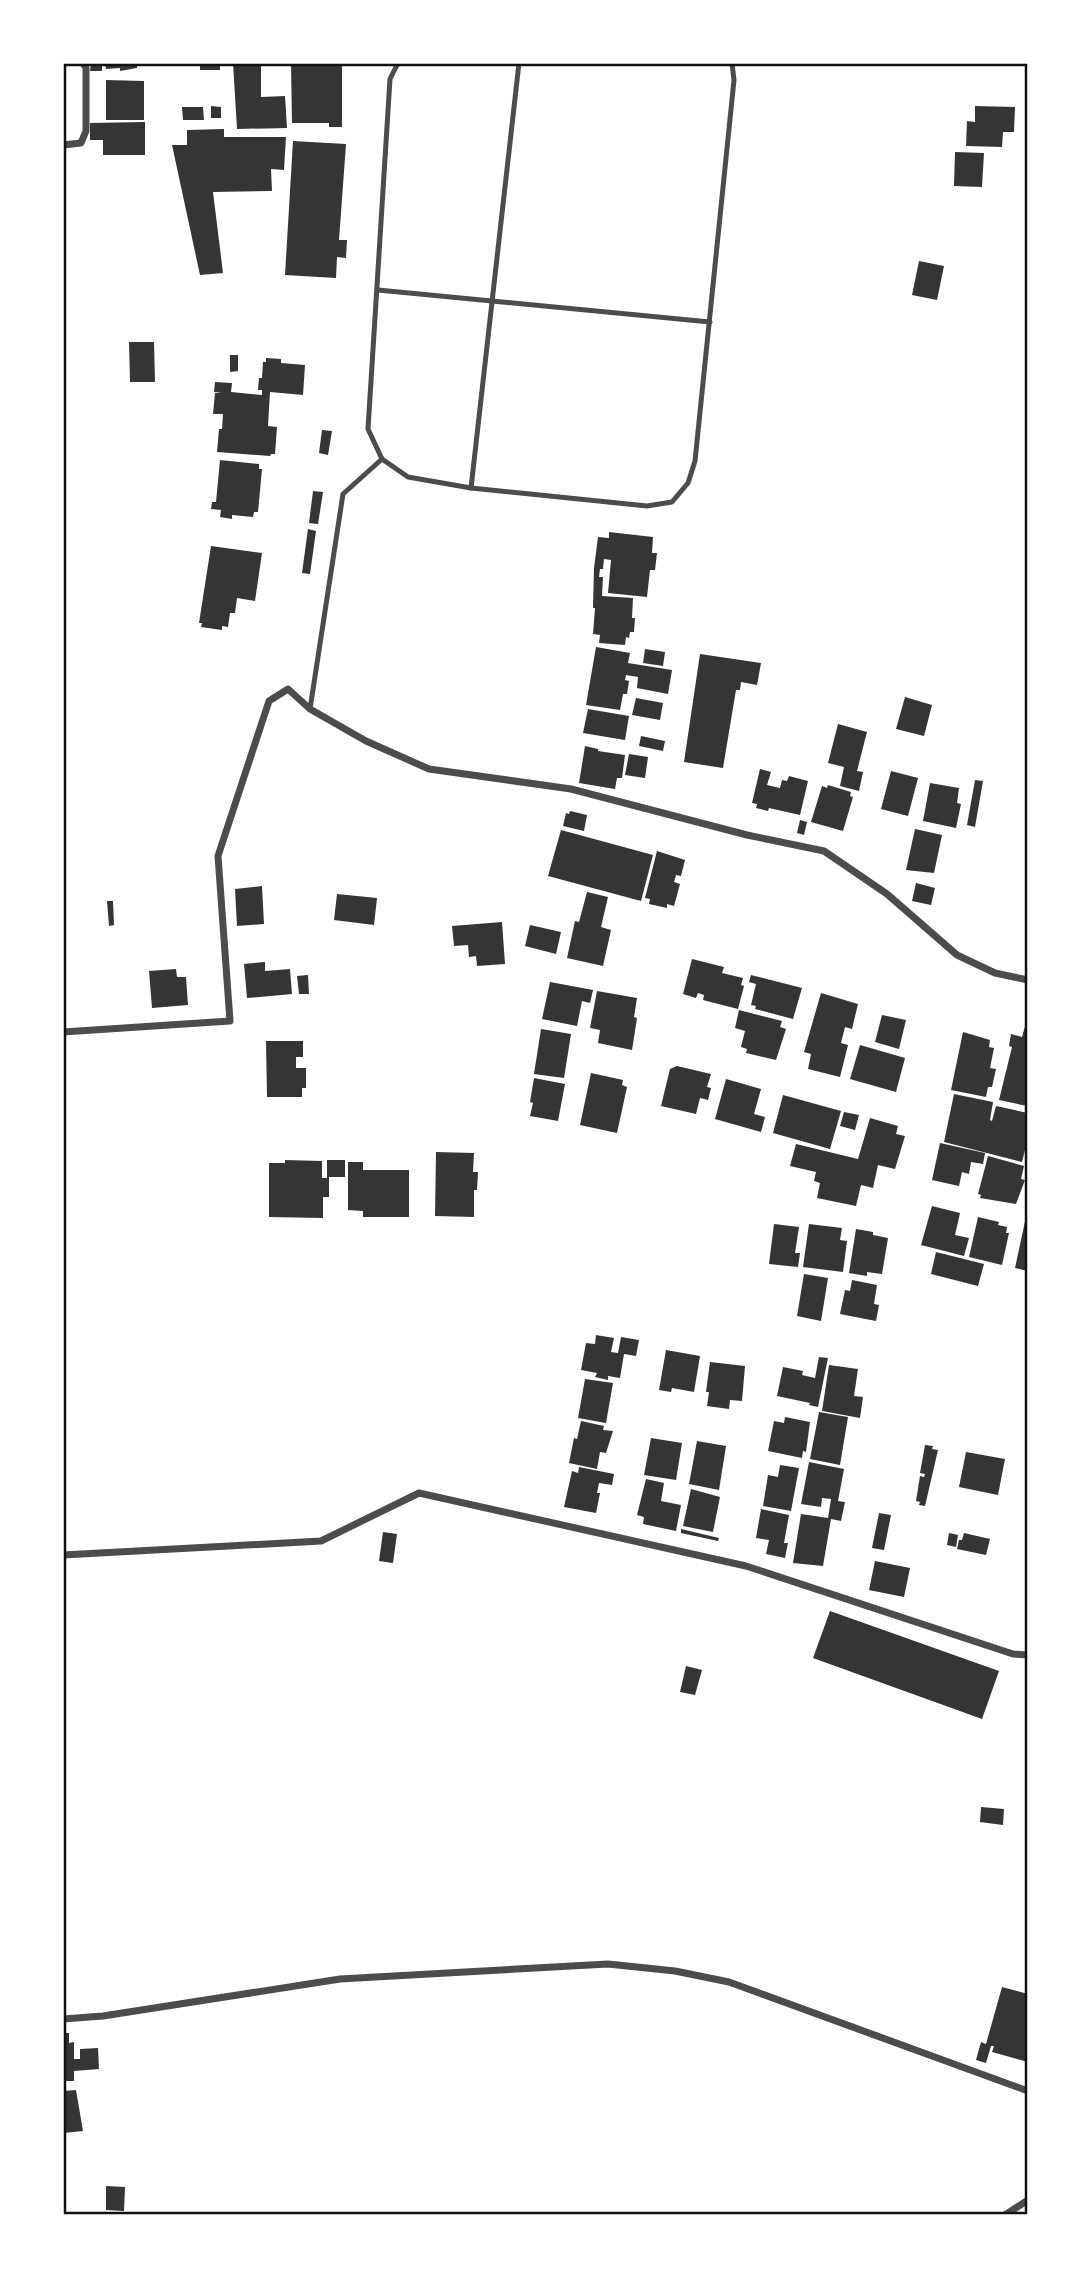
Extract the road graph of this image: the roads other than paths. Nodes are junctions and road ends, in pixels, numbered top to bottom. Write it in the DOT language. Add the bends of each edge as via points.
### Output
graph roads {
  1 [pos="83,63"];
  2 [pos="398,63"];
  3 [pos="519,63"];
  4 [pos="732,63"];
  5 [pos="63,145"];
  6 [pos="378,290"];
  7 [pos="492,301"];
  8 [pos="710,322"];
  9 [pos="382,459"];
  10 [pos="471,488"];
  11 [pos="310,709"];
  12 [pos="1028,980"];
  13 [pos="63,1032"];
  14 [pos="63,1555"];
  15 [pos="1028,1655"];
  16 [pos="63,2019"];
  17 [pos="1028,2091"];
  18 [pos="1028,2200"];
  19 [pos="1005,2215"];
  1 -- 5 [label="street" via="86,131 81,143"];
  2 -- 6 [label="lane" via="390,79"];
  3 -- 7 [label="lane"];
  4 -- 8 [label="lane"];
  6 -- 7 [label="lane"];
  6 -- 9 [label="lane" via="368,429"];
  7 -- 8 [label="lane"];
  7 -- 10 [label="lane"];
  8 -- 10 [label="lane" via="695,461 688,483 672,502 647,506"];
  9 -- 10 [label="lane" via="408,477"];
  9 -- 11 [label="lane" via="343,494"];
  11 -- 12 [label="street" via="429,769 571,789 824,852 887,894 957,955 995,973"];
  11 -- 13 [label="street" via="288,690 269,701 218,856 230,1021"];
  14 -- 15 [label="street" via="321,1541 419,1493 746,1566 1013,1654"];
  16 -- 17 [label="street" via="340,1979 608,1965 729,1982"];
  18 -- 19 [label="street"];
}
